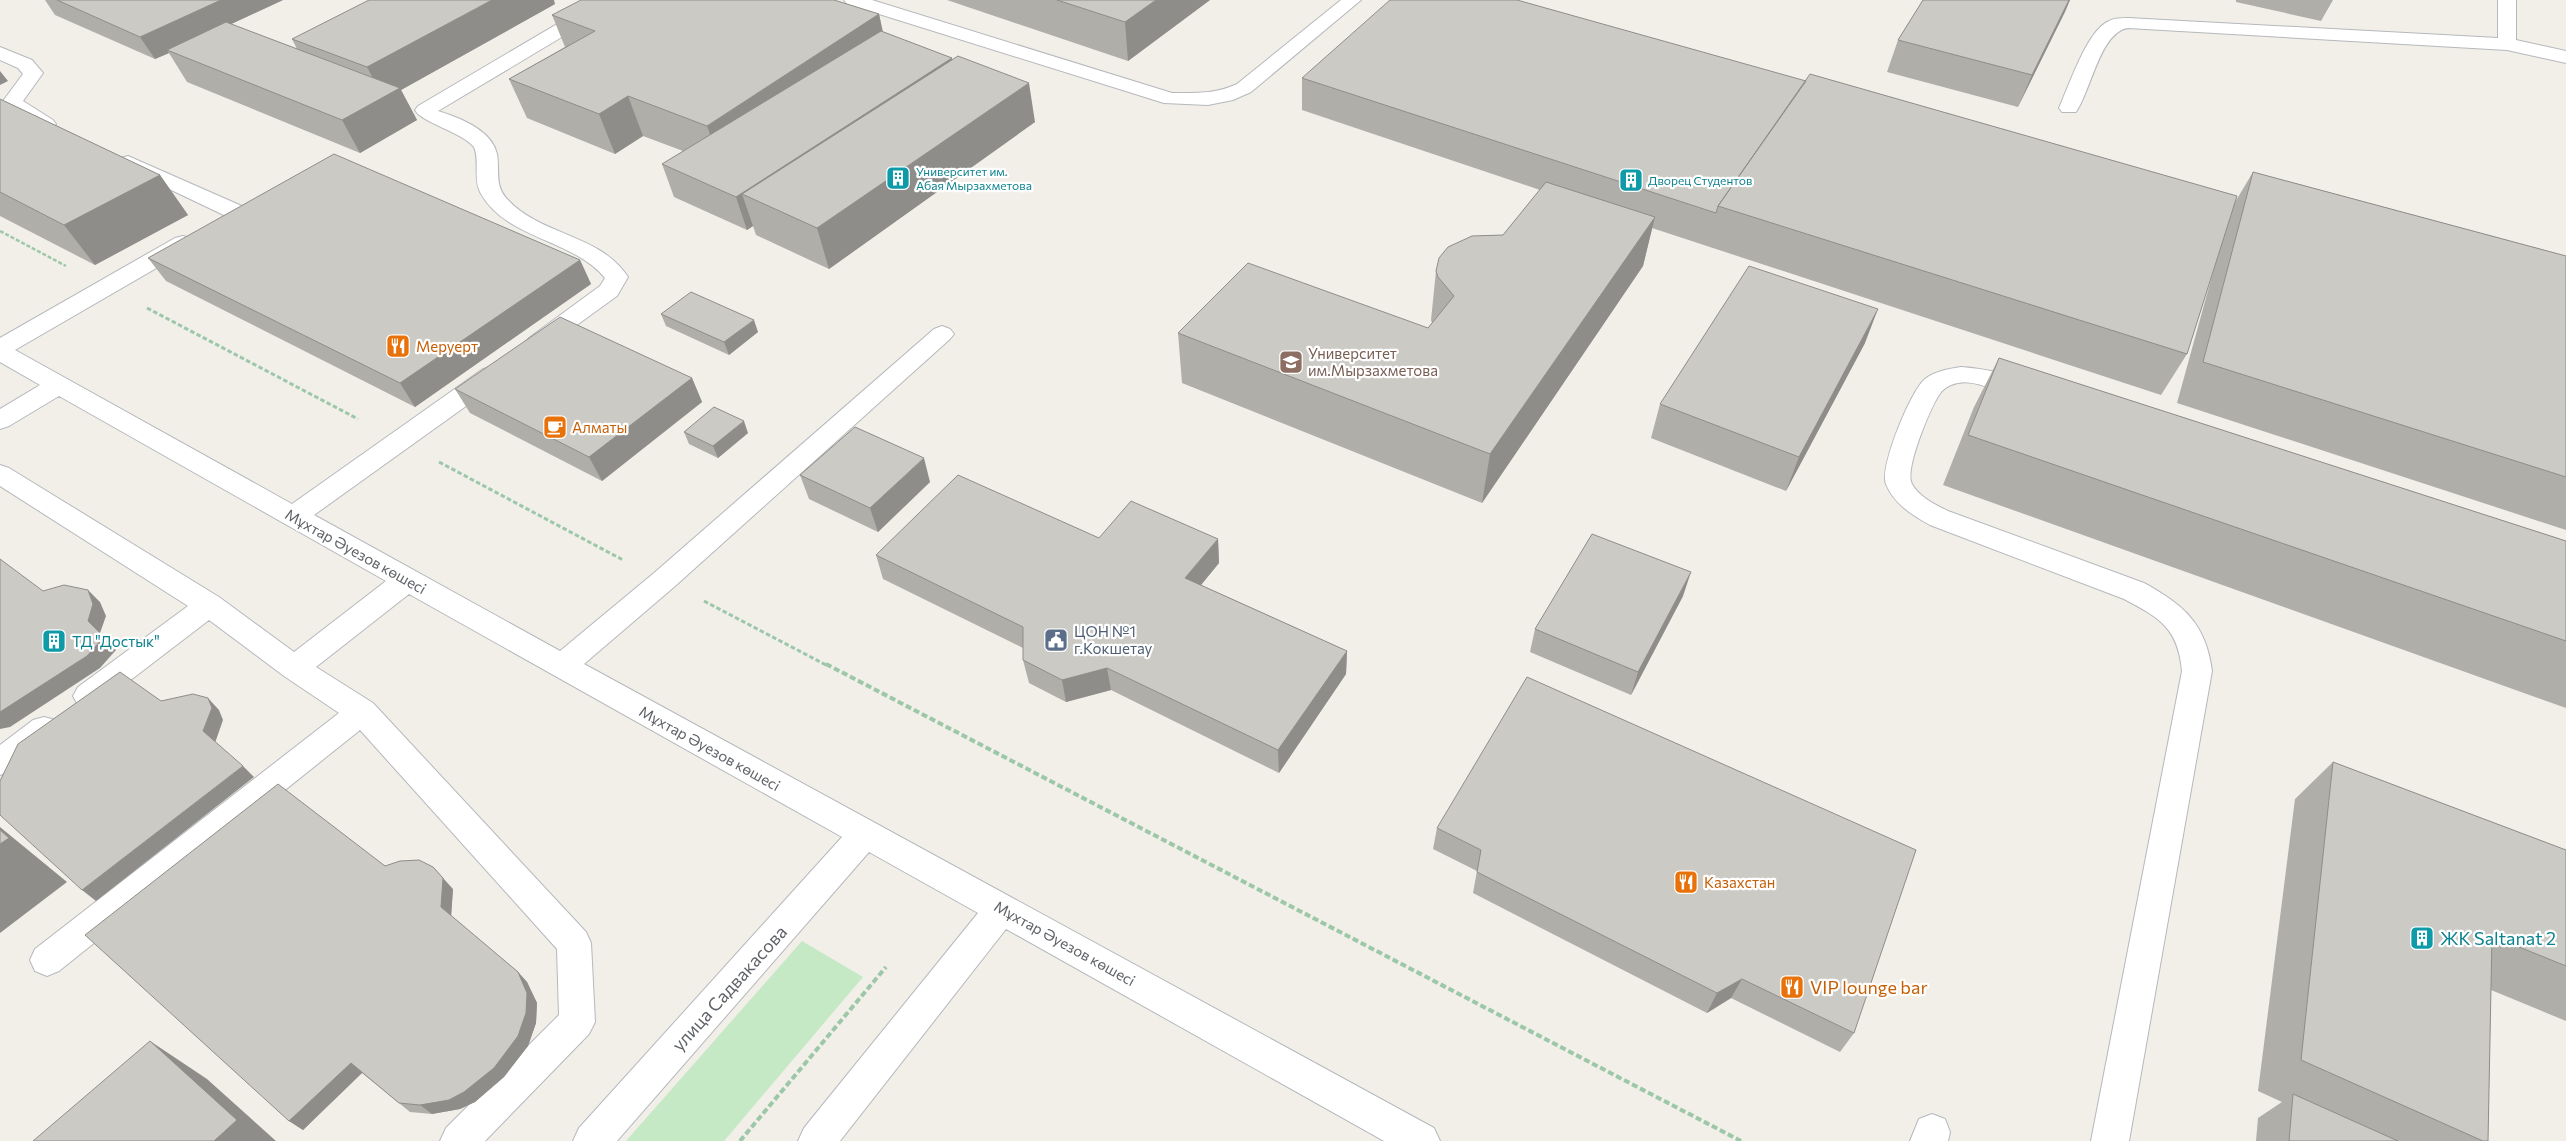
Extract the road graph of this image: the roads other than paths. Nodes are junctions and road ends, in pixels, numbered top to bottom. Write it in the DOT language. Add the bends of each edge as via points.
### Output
graph roads {
  1 [pos="611,0"];
  2 [pos="853,0"];
  3 [pos="1352,0"];
  4 [pos="2507,0"];
  5 [pos="2507,44"];
  6 [pos="0,53"];
  7 [pos="2566,57"];
  8 [pos="2070,108"];
  9 [pos="65,132"];
  10 [pos="110,153"];
  11 [pos="942,334"];
  12 [pos="0,350"];
  13 [pos="59,385"];
  14 [pos="2049,398"];
  15 [pos="0,420"];
  16 [pos="0,474"];
  17 [pos="294,516"];
  18 [pos="408,580"];
  19 [pos="209,605"];
  20 [pos="562,666"];
  21 [pos="294,668"];
  22 [pos="362,712"];
  23 [pos="0,762"];
  24 [pos="865,833"];
  25 [pos="1002,908"];
  26 [pos="47,960"];
  27 [pos="459,1141"];
  28 [pos="592,1141"];
  29 [pos="817,1141"];
  30 [pos="1421,1141"];
  31 [pos="2110,1141"];
  1 -- 17 [label="street" via="425,110 427,114 448,120 483,143 491,192 510,212 542,232 601,260 617,277 609,291"];
  2 -- 3 [label="street" via="1171,99 1221,98 1234,94"];
  4 -- 5 [label="street"];
  5 -- 7 [label="street"];
  5 -- 8 [label="street" via="2128,22 2114,26 2101,37"];
  6 -- 9 [label="street" via="25,64 33,73 13,101 14,106"];
  10 -- 12 [label="street" via="227,218"];
  11 -- 20 [label="street"];
  12 -- 13 [label="street, Мұхтар Әуезов көшесі"];
  13 -- 15 [label="street"];
  13 -- 17 [label="street, Мұхтар Әуезов көшесі"];
  14 -- 31 [label="street" via="1979,377 1942,379 1930,388 1898,466 1897,482 1920,508 1939,518 2134,591 2164,607 2184,627 2196,650 2197,671"];
  16 -- 19 [label="street"];
  17 -- 18 [label="street, Мұхтар Әуезов көшесі"];
  18 -- 20 [label="street, Мұхтар Әуезов көшесі"];
  18 -- 21 [label="street"];
  19 -- 21 [label="street"];
  19 -- 23 [label="street"];
  20 -- 24 [label="street, Мұхтар Әуезов көшесі"];
  21 -- 22 [label="street"];
  22 -- 26 [label="street"];
  22 -- 27 [label="street" via="574,944 577,1022"];
  24 -- 25 [label="street, Мұхтар Әуезов көшесі"];
  24 -- 28 [label="street, улица Садвакасова"];
  25 -- 29 [label="street"];
  25 -- 30 [label="street, Мұхтар Әуезов көшесі"];
}
